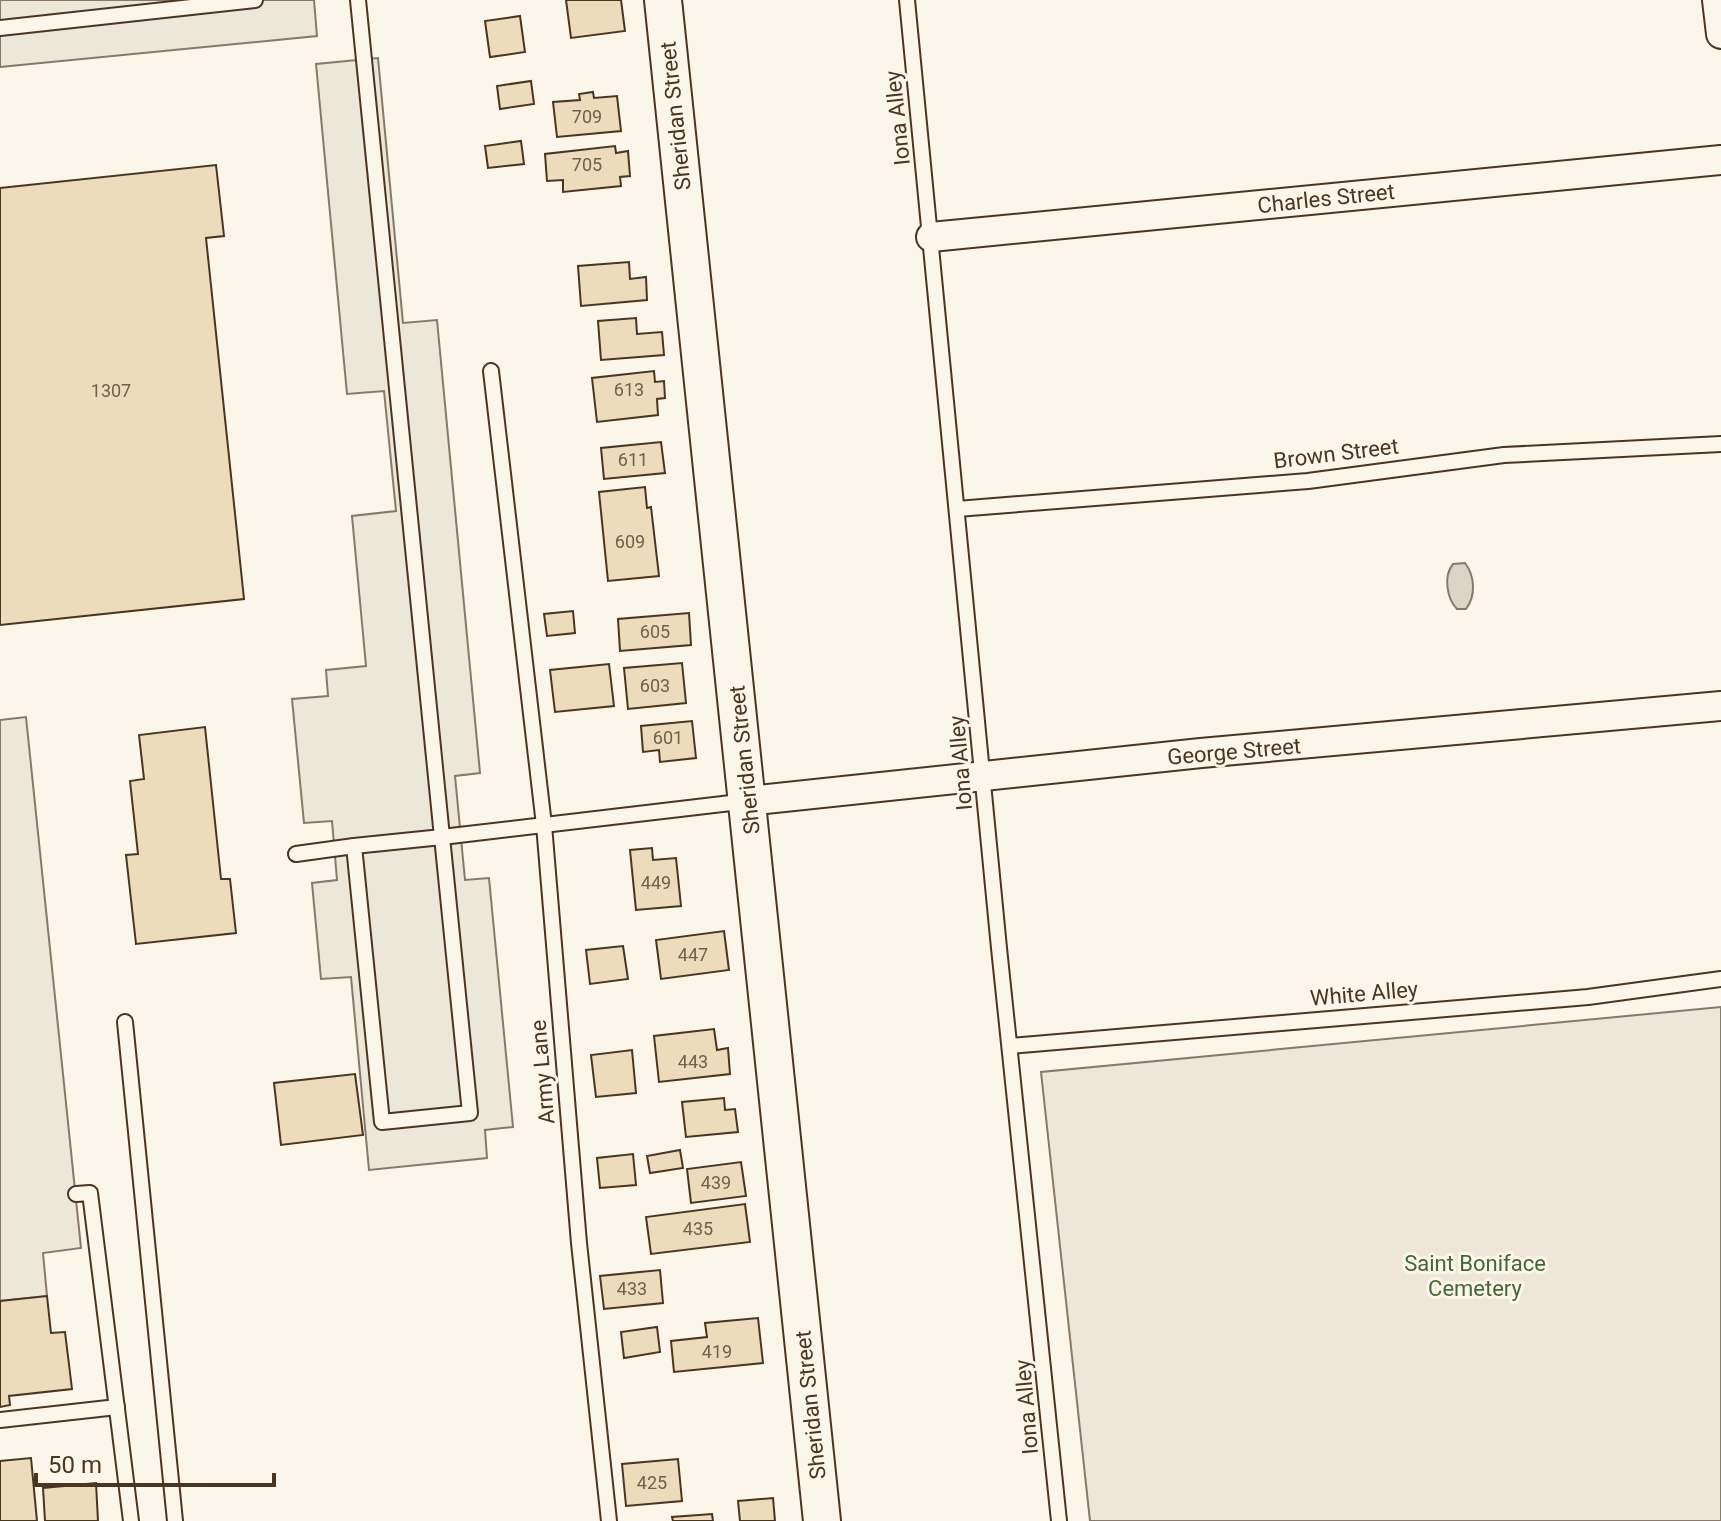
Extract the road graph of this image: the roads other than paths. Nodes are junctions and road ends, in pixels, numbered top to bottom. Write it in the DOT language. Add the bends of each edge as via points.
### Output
graph roads {
  1 [pos="255,0"];
  2 [pos="358,0"];
  3 [pos="663,0"];
  4 [pos="907,0"];
  5 [pos="1717,0"];
  6 [pos="0,28"];
  7 [pos="1721,34"];
  8 [pos="1721,160"];
  9 [pos="931,237"];
  10 [pos="491,371"];
  11 [pos="1721,444"];
  12 [pos="957,509"];
  13 [pos="1721,706"];
  14 [pos="984,775"];
  15 [pos="748,801"];
  16 [pos="544,825"];
  17 [pos="442,837"];
  18 [pos="354,846"];
  19 [pos="296,854"];
  20 [pos="1721,979"];
  21 [pos="125,1022"];
  22 [pos="1010,1046"];
  23 [pos="76,1194"];
  24 [pos="117,1407"];
  25 [pos="0,1420"];
  26 [pos="131,1521"];
  27 [pos="175,1521"];
  28 [pos="609,1521"];
  29 [pos="822,1521"];
  30 [pos="1059,1521"];
  1 -- 6 [label="lane"];
  2 -- 17 [label="lane"];
  3 -- 15 [label="street, Sheridan Street"];
  4 -- 9 [label="lane, Iona Alley"];
  5 -- 7 [label="street"];
  8 -- 9 [label="street, Charles Street"];
  9 -- 12 [label="lane, Iona Alley"];
  10 -- 16 [label="lane, Army Lane"];
  11 -- 12 [label="lane, Brown Street" via="1504,455 1308,481"];
  12 -- 14 [label="lane, Iona Alley"];
  13 -- 14 [label="street, George Street"];
  14 -- 15 [label="street, George Street"];
  14 -- 22 [label="lane, Iona Alley"];
  15 -- 16 [label="lane"];
  15 -- 29 [label="street, Sheridan Street"];
  16 -- 17 [label="lane"];
  16 -- 28 [label="lane, Army Lane" via="579,1243"];
  17 -- 18 [label="lane"];
  17 -- 18 [label="lane" via="470,1113 382,1122"];
  18 -- 19 [label="lane"];
  20 -- 22 [label="lane, White Alley" via="1588,997"];
  21 -- 27 [label="lane"];
  22 -- 30 [label="lane, Iona Alley"];
  23 -- 24 [label="lane" via="90,1193"];
  24 -- 25 [label="lane"];
  24 -- 26 [label="lane"];
}
